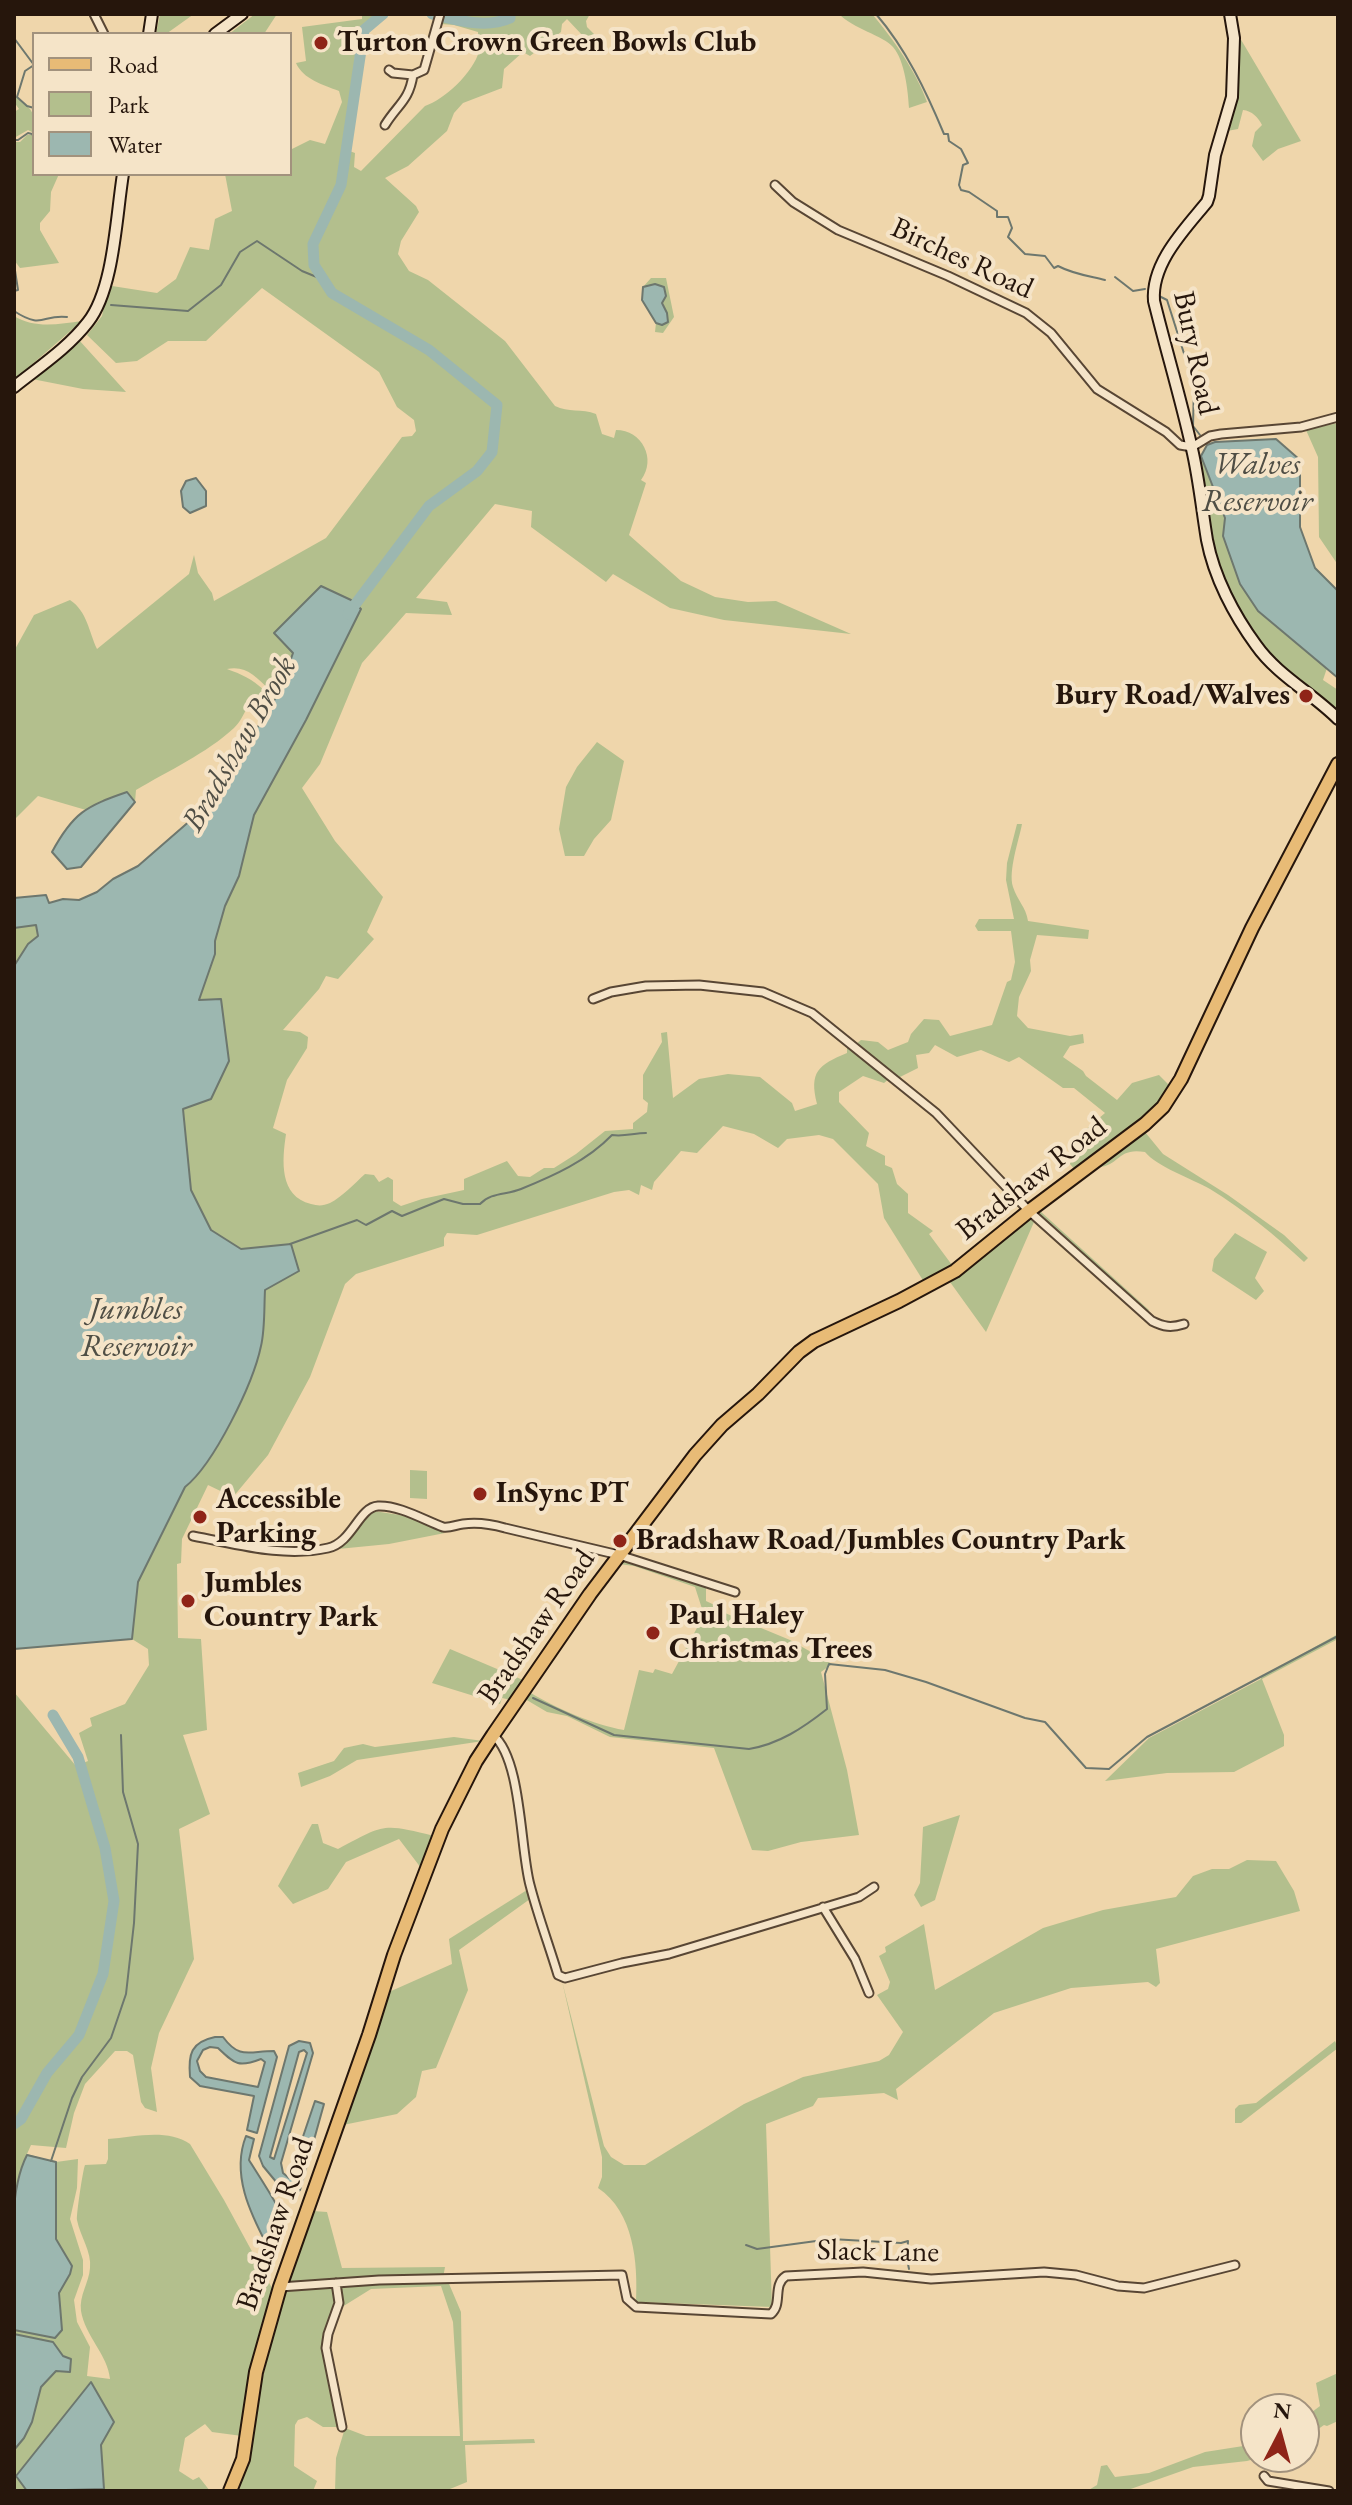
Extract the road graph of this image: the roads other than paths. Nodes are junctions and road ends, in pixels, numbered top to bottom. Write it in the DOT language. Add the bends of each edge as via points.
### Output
graph roads {
  1 [pos="94,14"];
  2 [pos="242,14"];
  3 [pos="1230,14"];
  4 [pos="439,18"];
  5 [pos="103,32"];
  6 [pos="218,32"];
  7 [pos="389,70"];
  8 [pos="413,75"];
  9 [pos="385,125"];
  10 [pos="123,176"];
  11 [pos="775,185"];
  12 [pos="14,387"];
  13 [pos="1338,417"];
  14 [pos="1192,447"];
  15 [pos="1338,719"];
  16 [pos="1338,764"];
  17 [pos="593,999"];
  18 [pos="1029,1211"];
  19 [pos="1184,1324"];
  20 [pos="193,1536"];
  21 [pos="619,1555"];
  22 [pos="735,1592"];
  23 [pos="493,1735"];
  24 [pos="874,1887"];
  25 [pos="823,1907"];
  26 [pos="869,1993"];
  27 [pos="1235,2265"];
  28 [pos="336,2283"];
  29 [pos="280,2287"];
  30 [pos="342,2427"];
  31 [pos="1264,2476"];
  32 [pos="230,2491"];
  33 [pos="1329,2491"];
  1 -- 5 [label="street"];
  2 -- 6 [label="street"];
  3 -- 14 [label="street, Bury Road" via="1232,97 1209,196 1174,242 1154,290"];
  4 -- 8 [label="street" via="424,70"];
  7 -- 8 [label="street"];
  8 -- 9 [label="street" via="405,102"];
  10 -- 12 [label="street" via="107,280 96,310 74,338"];
  11 -- 14 [label="street, Birches Road" via="838,230 1026,313 1051,333 1097,389 1180,445"];
  13 -- 14 [label="street" via="1301,427 1210,436"];
  14 -- 15 [label="street, Bury Road" via="1207,542 1221,586 1271,663"];
  16 -- 18 [label="main road, Bradshaw Road" via="1169,1098 1145,1124"];
  17 -- 18 [label="street" via="646,986 699,985 763,992 812,1013 936,1113"];
  18 -- 19 [label="street" via="1152,1321 1172,1327"];
  18 -- 21 [label="main road, Bradshaw Road" via="945,1277 806,1346 695,1455"];
  20 -- 21 [label="street" via="286,1552 328,1548 339,1545 376,1506 443,1527 489,1524"];
  21 -- 22 [label="street"];
  21 -- 23 [label="main road, Bradshaw Road"];
  23 -- 25 [label="street" via="501,1742 512,1775 530,1884 558,1975 565,1978 655,1958"];
  23 -- 29 [label="main road, Bradshaw Road" via="442,1829 418,1889"];
  24 -- 25 [label="street"];
  25 -- 26 [label="street"];
  27 -- 28 [label="street, Slack Lane" via="1144,2288 1044,2272 931,2279 863,2272 786,2276 771,2314 636,2307 624,2293 622,2275"];
  28 -- 29 [label="street, Slack Lane"];
  28 -- 30 [label="street" via="339,2303 326,2348"];
  29 -- 32 [label="main road, Bradshaw Road" via="256,2372 243,2459"];
  31 -- 33 [label="street"];
}
